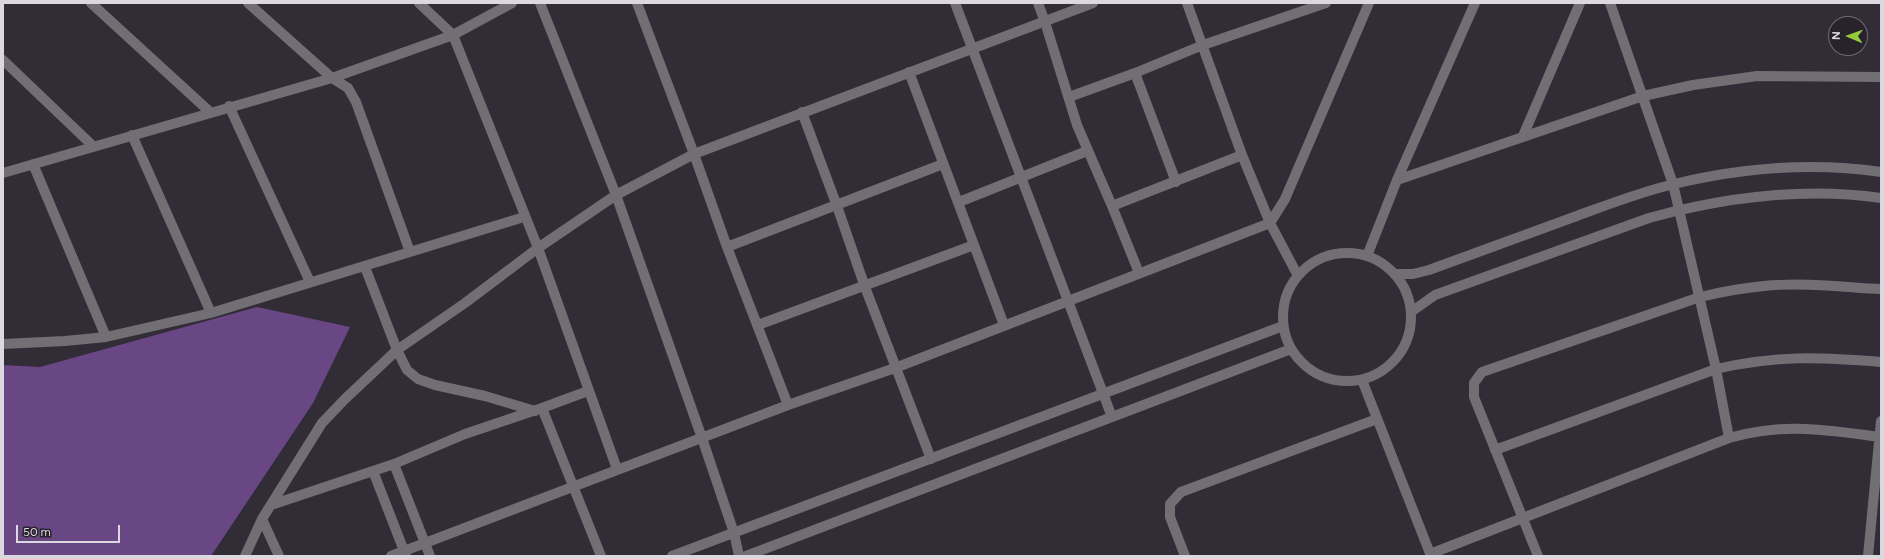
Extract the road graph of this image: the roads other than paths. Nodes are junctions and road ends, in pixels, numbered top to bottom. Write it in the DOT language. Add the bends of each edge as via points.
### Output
graph roads {
  1 [pos="91,3"];
  2 [pos="248,3"];
  3 [pos="419,3"];
  4 [pos="512,3"];
  5 [pos="540,3"];
  6 [pos="637,3"];
  7 [pos="955,3"];
  8 [pos="1038,3"];
  9 [pos="1093,3"];
  10 [pos="1187,3"];
  11 [pos="1326,3"];
  12 [pos="1369,3"];
  13 [pos="1475,3"];
  14 [pos="1580,3"];
  15 [pos="1610,3"];
  16 [pos="1045,22"];
  17 [pos="453,35"];
  18 [pos="1203,45"];
  19 [pos="972,48"];
  20 [pos="3,60"];
  21 [pos="909,72"];
  22 [pos="1135,73"];
  23 [pos="1881,77"];
  24 [pos="332,78"];
  25 [pos="1643,96"];
  26 [pos="1069,97"];
  27 [pos="230,106"];
  28 [pos="210,112"];
  29 [pos="802,112"];
  30 [pos="132,135"];
  31 [pos="1523,136"];
  32 [pos="93,146"];
  33 [pos="1087,151"];
  34 [pos="694,154"];
  35 [pos="1242,154"];
  36 [pos="33,164"];
  37 [pos="943,164"];
  38 [pos="1881,172"];
  39 [pos="3,173"];
  40 [pos="1021,179"];
  41 [pos="1398,180"];
  42 [pos="1176,182"];
  43 [pos="1673,184"];
  44 [pos="616,195"];
  45 [pos="1881,198"];
  46 [pos="959,202"];
  47 [pos="837,206"];
  48 [pos="1112,206"];
  49 [pos="1680,210"];
  50 [pos="524,217"];
  51 [pos="1270,223"];
  52 [pos="974,245"];
  53 [pos="727,247"];
  54 [pos="538,248"];
  55 [pos="410,252"];
  56 [pos="1367,256"];
  57 [pos="365,267"];
  58 [pos="1139,273"];
  59 [pos="1395,274"];
  60 [pos="1298,276"];
  61 [pos="310,282"];
  62 [pos="865,287"];
  63 [pos="1881,289"];
  64 [pos="1700,297"];
  65 [pos="1069,302"];
  66 [pos="1411,312"];
  67 [pos="211,313"];
  68 [pos="758,325"];
  69 [pos="1004,325"];
  70 [pos="1284,326"];
  71 [pos="106,337"];
  72 [pos="3,344"];
  73 [pos="1291,349"];
  74 [pos="397,350"];
  75 [pos="1881,362"];
  76 [pos="895,368"];
  77 [pos="1716,370"];
  78 [pos="1362,380"];
  79 [pos="588,391"];
  80 [pos="1103,394"];
  81 [pos="788,405"];
  82 [pos="539,409"];
  83 [pos="1112,417"];
  84 [pos="1377,419"];
  85 [pos="1881,421"];
  86 [pos="1880,436"];
  87 [pos="702,438"];
  88 [pos="1729,438"];
  89 [pos="1495,450"];
  90 [pos="931,460"];
  91 [pos="394,464"];
  92 [pos="617,469"];
  93 [pos="373,470"];
  94 [pos="573,486"];
  95 [pos="271,505"];
  96 [pos="1877,510"];
  97 [pos="1522,518"];
  98 [pos="262,519"];
  99 [pos="734,533"];
  100 [pos="426,544"];
  101 [pos="405,554"];
  102 [pos="1430,555"];
  103 [pos="245,556"];
  104 [pos="279,556"];
  105 [pos="391,556"];
  106 [pos="430,556"];
  107 [pos="601,556"];
  108 [pos="672,556"];
  109 [pos="739,556"];
  110 [pos="746,556"];
  111 [pos="1185,556"];
  112 [pos="1538,556"];
  113 [pos="1868,556"];
  1 -- 28 [label="street"];
  2 -- 24 [label="street"];
  3 -- 17 [label="street"];
  4 -- 17 [label="street"];
  5 -- 44 [label="street"];
  6 -- 34 [label="street"];
  7 -- 19 [label="street"];
  8 -- 16 [label="street"];
  9 -- 16 [label="street"];
  10 -- 18 [label="street"];
  11 -- 18 [label="street"];
  12 -- 51 [label="street" via="1285,199"];
  13 -- 41 [label="street"];
  14 -- 31 [label="street"];
  15 -- 25 [label="street"];
  16 -- 19 [label="street"];
  16 -- 26 [label="street"];
  17 -- 24 [label="street"];
  17 -- 50 [label="street"];
  18 -- 22 [label="street"];
  18 -- 35 [label="street"];
  19 -- 21 [label="street"];
  19 -- 40 [label="street"];
  20 -- 32 [label="street"];
  21 -- 29 [label="street"];
  21 -- 37 [label="street"];
  22 -- 26 [label="street"];
  22 -- 42 [label="street"];
  23 -- 25 [label="street" via="1757,76 1693,85"];
  24 -- 27 [label="street"];
  24 -- 55 [label="street" via="348,88 356,102"];
  25 -- 31 [label="street"];
  25 -- 43 [label="street"];
  26 -- 33 [label="street"];
  27 -- 28 [label="street"];
  27 -- 61 [label="street"];
  28 -- 30 [label="street"];
  29 -- 34 [label="street"];
  29 -- 47 [label="street"];
  30 -- 32 [label="street"];
  30 -- 67 [label="street"];
  31 -- 41 [label="street"];
  32 -- 36 [label="street"];
  33 -- 40 [label="street"];
  33 -- 48 [label="street"];
  34 -- 44 [label="street"];
  34 -- 53 [label="street"];
  35 -- 42 [label="street"];
  35 -- 51 [label="street"];
  36 -- 39 [label="street"];
  36 -- 71 [label="street"];
  37 -- 46 [label="street"];
  37 -- 47 [label="street"];
  38 -- 43 [label="street" via="1840,168 1772,168"];
  40 -- 46 [label="street"];
  40 -- 65 [label="street"];
  41 -- 56 [label="street"];
  42 -- 48 [label="street"];
  43 -- 49 [label="street"];
  43 -- 59 [label="street" via="1640,193 1429,270 1413,274"];
  44 -- 54 [label="street"];
  44 -- 87 [label="street"];
  45 -- 49 [label="street" via="1791,194 1747,198"];
  46 -- 52 [label="street"];
  47 -- 53 [label="street"];
  47 -- 62 [label="street"];
  48 -- 58 [label="street"];
  49 -- 64 [label="street"];
  49 -- 66 [label="street" via="1649,218 1435,295"];
  50 -- 54 [label="street"];
  50 -- 55 [label="street"];
  51 -- 58 [label="street"];
  51 -- 60 [label="street"];
  52 -- 62 [label="street"];
  52 -- 69 [label="street"];
  53 -- 68 [label="street"];
  54 -- 74 [label="street"];
  54 -- 79 [label="street"];
  55 -- 57 [label="street"];
  56 -- 59 [label="street" via="1382,263"];
  56 -- 60 [label="street" via="1348,252 1329,255 1312,263"];
  57 -- 61 [label="street"];
  57 -- 74 [label="street"];
  58 -- 65 [label="street"];
  59 -- 66 [label="street" via="1406,292"];
  60 -- 70 [label="street" via="1288,291 1283,308"];
  61 -- 67 [label="street"];
  62 -- 68 [label="street"];
  62 -- 76 [label="street"];
  63 -- 64 [label="street" via="1798,284 1732,290"];
  64 -- 77 [label="street"];
  64 -- 89 [label="street" via="1482,372 1477,377 1473,390"];
  65 -- 69 [label="street"];
  65 -- 80 [label="street"];
  66 -- 78 [label="street" via="1411,325 1403,349 1386,369"];
  67 -- 71 [label="street"];
  68 -- 81 [label="street"];
  69 -- 76 [label="street"];
  70 -- 73 [label="street"];
  70 -- 80 [label="street"];
  71 -- 72 [label="street"];
  73 -- 78 [label="street" via="1301,362 1329,379 1346,382"];
  73 -- 83 [label="street"];
  74 -- 82 [label="street" via="407,370 418,379"];
  74 -- 95 [label="street" via="322,423"];
  75 -- 77 [label="street" via="1797,357 1745,362"];
  76 -- 81 [label="street"];
  76 -- 90 [label="street"];
  77 -- 88 [label="street"];
  77 -- 89 [label="street"];
  78 -- 84 [label="street"];
  79 -- 82 [label="street"];
  79 -- 92 [label="street"];
  80 -- 83 [label="street"];
  80 -- 90 [label="street"];
  81 -- 87 [label="street"];
  82 -- 91 [label="street" via="465,434"];
  82 -- 94 [label="street"];
  83 -- 110 [label="street"];
  84 -- 102 [label="street"];
  84 -- 111 [label="street" via="1182,492 1170,504 1170,517"];
  85 -- 86 [label="street"];
  86 -- 88 [label="street" via="1822,429 1784,428"];
  86 -- 96 [label="street"];
  87 -- 92 [label="street"];
  87 -- 99 [label="street"];
  88 -- 97 [label="street"];
  89 -- 97 [label="street"];
  90 -- 99 [label="street"];
  91 -- 93 [label="street"];
  91 -- 100 [label="street"];
  92 -- 94 [label="street"];
  93 -- 95 [label="street"];
  93 -- 101 [label="street"];
  94 -- 100 [label="street"];
  94 -- 107 [label="street"];
  95 -- 98 [label="street"];
  96 -- 113 [label="street"];
  97 -- 102 [label="street"];
  97 -- 112 [label="street"];
  98 -- 103 [label="street"];
  98 -- 104 [label="street"];
  99 -- 108 [label="street"];
  99 -- 109 [label="street"];
  100 -- 101 [label="street"];
  100 -- 106 [label="street"];
  101 -- 105 [label="street"];
}
